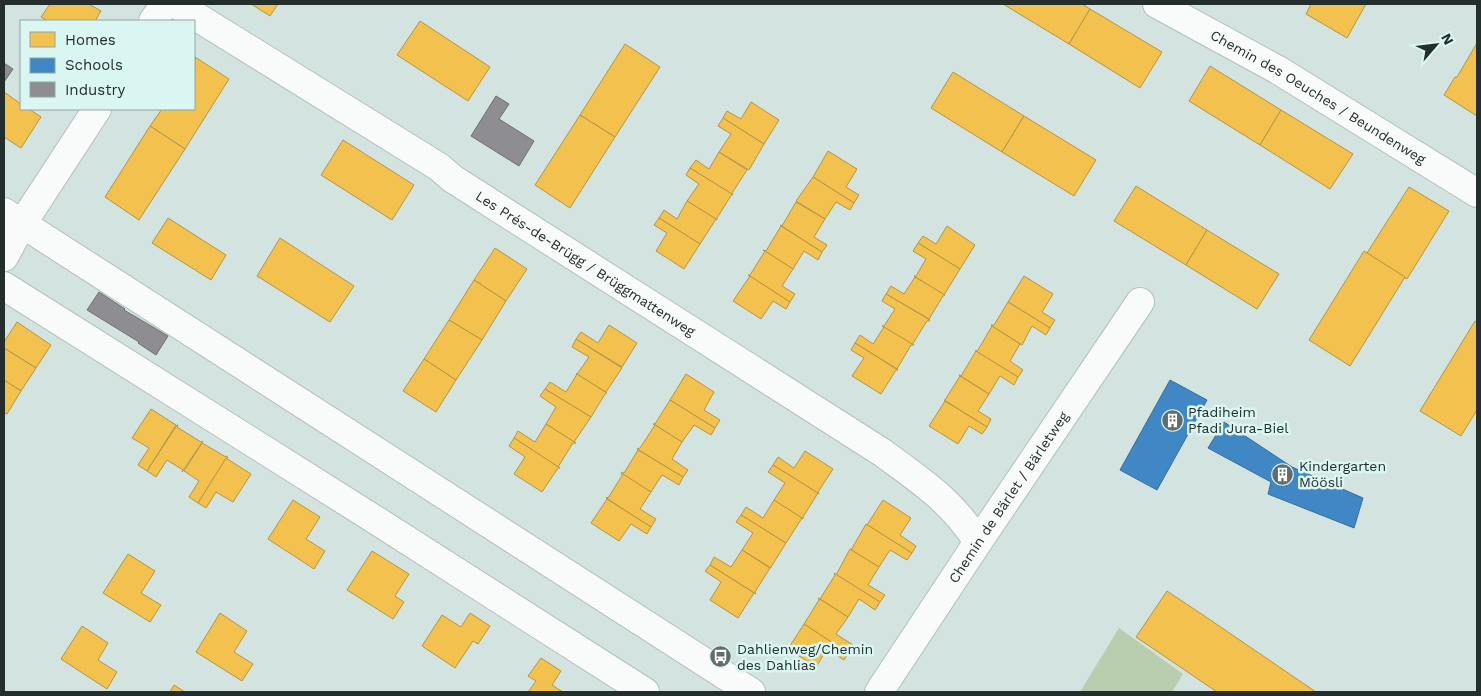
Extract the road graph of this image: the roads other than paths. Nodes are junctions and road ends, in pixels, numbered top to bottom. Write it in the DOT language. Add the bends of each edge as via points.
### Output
graph roads {
  1 [pos="164,4"];
  2 [pos="176,4"];
  3 [pos="1157,4"];
  4 [pos="154,20"];
  5 [pos="96,110"];
  6 [pos="1477,193"];
  7 [pos="13,218"];
  8 [pos="4,257"];
  9 [pos="4,286"];
  10 [pos="1140,302"];
  11 [pos="978,542"];
  12 [pos="645,692"];
  13 [pos="751,692"];
  14 [pos="879,692"];
  1 -- 4 [label="street"];
  2 -- 11 [label="street, Les Prés-de-Brügg / Brüggmattenweg" via="438,167 883,453 944,499"];
  3 -- 6 [label="street, Chemin des Oeuches / Beundenweg" via="1278,70"];
  5 -- 7 [label="street"];
  7 -- 8 [label="street"];
  7 -- 13 [label="street"];
  9 -- 12 [label="street"];
  10 -- 11 [label="street, Chemin de Bärlet / Bärletweg"];
  11 -- 14 [label="street, Chemin de Bärlet / Bärletweg"];
}
